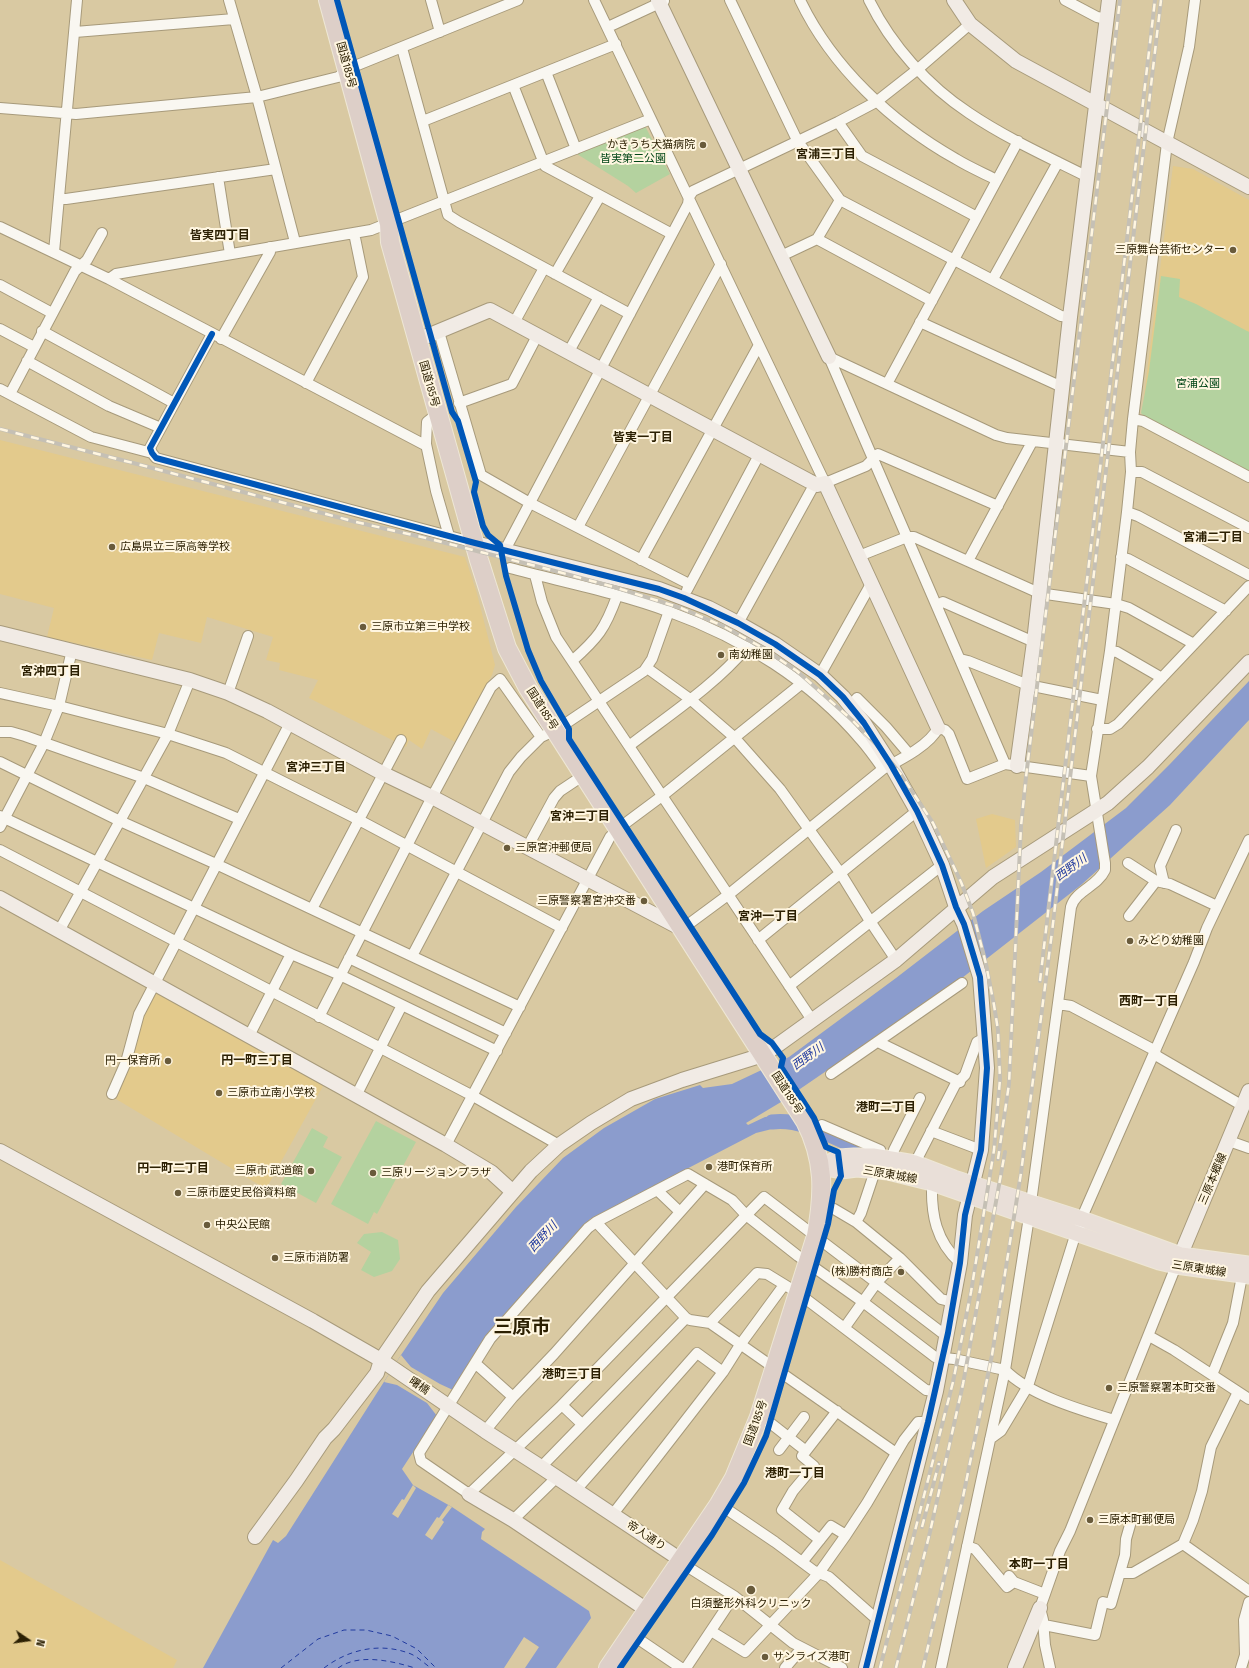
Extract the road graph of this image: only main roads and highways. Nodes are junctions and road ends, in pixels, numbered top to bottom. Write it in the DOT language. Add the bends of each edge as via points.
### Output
graph roads {
  1 [pos="328,0"];
  2 [pos="389,224"];
  3 [pos="475,543"];
  4 [pos="882,1162"];
  5 [pos="821,1167"];
  6 [pos="970,1190"];
  7 [pos="1247,1272"];
  8 [pos="608,1668"];
  1 -- 2 [label="highway, 国道185号"];
  2 -- 3 [label="highway, 国道185号" via="390,242"];
  2 -- 3 [label="highway, 国道185号" via="398,240 432,334 471,512"];
  3 -- 5 [label="highway, 国道185号" via="507,648 548,734 584,775 766,1060 813,1127"];
  4 -- 5 [label="main road, 三原東城線" via="839,1157"];
  4 -- 6 [label="main road, 三原東城線" via="904,1175"];
  4 -- 6 [label="main road, 三原東城線" via="915,1163"];
  5 -- 8 [label="highway, 国道185号" via="822,1205 816,1236 808,1262 791,1289 775,1369 737,1472 720,1504"];
  6 -- 7 [label="main road, 三原東城線" via="1178,1260"];
}
